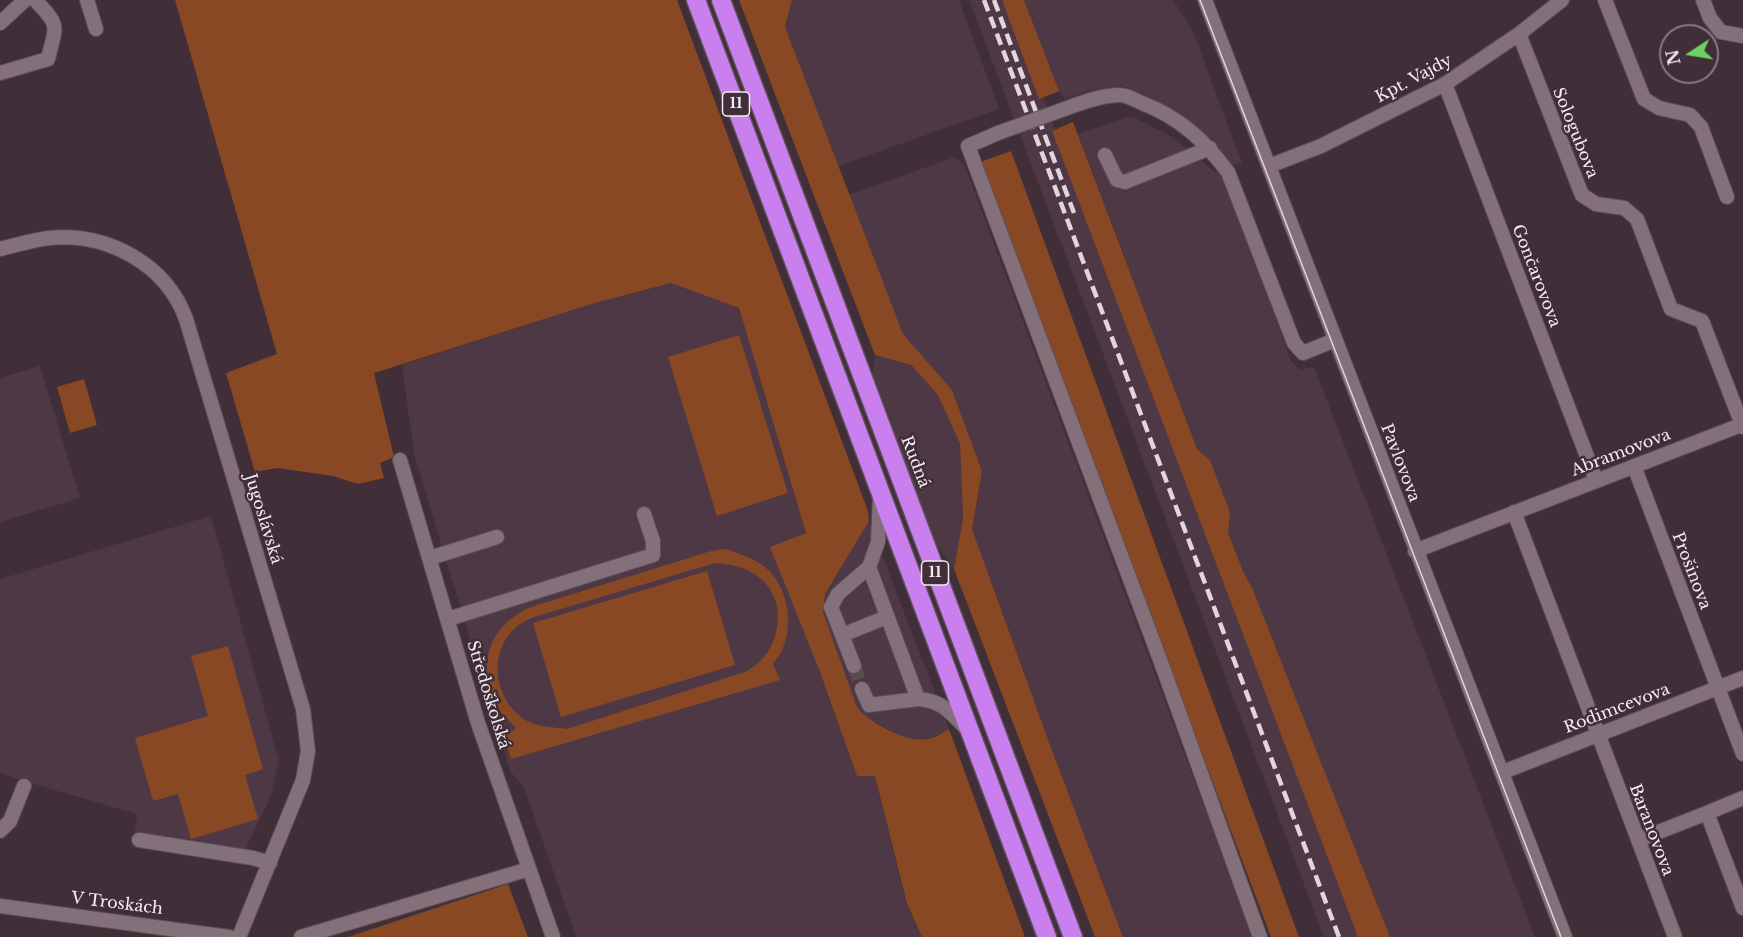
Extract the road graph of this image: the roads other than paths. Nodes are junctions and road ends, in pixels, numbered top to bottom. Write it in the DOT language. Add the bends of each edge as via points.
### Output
graph roads {
  1 [pos="25,0"];
  2 [pos="34,0"];
  3 [pos="87,0"];
  4 [pos="696,0"];
  5 [pos="721,0"];
  6 [pos="1205,0"];
  7 [pos="1562,0"];
  8 [pos="1605,0"];
  9 [pos="1703,0"];
  10 [pos="0,23"];
  11 [pos="96,29"];
  12 [pos="1519,34"];
  13 [pos="1743,36"];
  14 [pos="0,73"];
  15 [pos="1444,84"];
  16 [pos="1210,148"];
  17 [pos="1105,154"];
  18 [pos="1269,166"];
  19 [pos="1727,197"];
  20 [pos="0,249"];
  21 [pos="1335,340"];
  22 [pos="1742,426"];
  23 [pos="400,460"];
  24 [pos="1634,466"];
  25 [pos="1596,480"];
  26 [pos="880,491"];
  27 [pos="1514,512"];
  28 [pos="644,514"];
  29 [pos="497,537"];
  30 [pos="1415,551"];
  31 [pos="430,558"];
  32 [pos="869,567"];
  33 [pos="887,617"];
  34 [pos="448,619"];
  35 [pos="842,635"];
  36 [pos="854,666"];
  37 [pos="1743,678"];
  38 [pos="1717,688"];
  39 [pos="862,689"];
  40 [pos="918,699"];
  41 [pos="970,732"];
  42 [pos="1597,734"];
  43 [pos="1743,754"];
  44 [pos="1503,772"];
  45 [pos="24,786"];
  46 [pos="1743,798"];
  47 [pos="1707,813"];
  48 [pos="0,831"];
  49 [pos="139,840"];
  50 [pos="1638,840"];
  51 [pos="270,864"];
  52 [pos="529,869"];
  53 [pos="0,906"];
  54 [pos="1743,908"];
  55 [pos="229,937"];
  56 [pos="239,937"];
  57 [pos="301,937"];
  58 [pos="553,937"];
  59 [pos="1047,937"];
  60 [pos="1073,937"];
  61 [pos="1260,937"];
  62 [pos="1565,937"];
  63 [pos="1675,937"];
  1 -- 10 [label="street"];
  2 -- 14 [label="street" via="50,16 56,29 48,59"];
  3 -- 11 [label="street"];
  4 -- 26 [label="highway, 11"];
  5 -- 60 [label="highway, Rudná / 11"];
  6 -- 18 [label="street, Pavlovova"];
  7 -- 12 [label="street, Kpt. Vajdy"];
  8 -- 19 [label="street" via="1644,99 1659,108 1690,115 1701,127"];
  9 -- 13 [label="street" via="1720,32"];
  12 -- 15 [label="street, Kpt. Vajdy"];
  12 -- 22 [label="street, Sologubova" via="1582,195 1596,204 1624,208 1637,219 1671,309 1702,321"];
  15 -- 18 [label="street, Kpt. Vajdy" via="1321,146"];
  15 -- 25 [label="street, Gončarovova"];
  16 -- 17 [label="street" via="1125,182 1117,180"];
  16 -- 21 [label="street" via="1228,172 1294,343 1303,352"];
  16 -- 61 [label="street, bridge" via="1184,125 1122,95 1089,99 968,146"];
  18 -- 21 [label="street, Pavlovova"];
  20 -- 51 [label="street, Jugoslávská" via="59,238 124,250 150,266 182,308 306,726 308,751 303,780"];
  21 -- 30 [label="street, Pavlovova"];
  22 -- 24 [label="street, Abramovova"];
  23 -- 31 [label="street, Středoškolská"];
  24 -- 25 [label="street, Abramovova"];
  24 -- 38 [label="street, Prošinova"];
  25 -- 27 [label="street, Abramovova"];
  26 -- 32 [label="street" via="878,542"];
  26 -- 41 [label="highway, 11"];
  27 -- 30 [label="street, Abramovova"];
  27 -- 42 [label="street"];
  28 -- 34 [label="street" via="653,541 653,555"];
  29 -- 31 [label="street"];
  30 -- 44 [label="street, Pavlovova"];
  31 -- 34 [label="street, Středoškolská"];
  32 -- 33 [label="street"];
  32 -- 35 [label="street" via="838,594 831,607"];
  33 -- 35 [label="street"];
  33 -- 40 [label="street"];
  34 -- 52 [label="street, Středoškolská" via="478,723"];
  35 -- 36 [label="street"];
  37 -- 38 [label="street, Rodimcevova"];
  38 -- 42 [label="street, Rodimcevova"];
  38 -- 43 [label="street"];
  39 -- 40 [label="street" via="869,705"];
  40 -- 41 [label="street" via="933,700 943,706"];
  41 -- 59 [label="highway, 11"];
  42 -- 44 [label="street, Rodimcevova"];
  42 -- 50 [label="street, Baranovova"];
  44 -- 62 [label="street, Pavlovova"];
  45 -- 48 [label="street" via="9,821"];
  46 -- 47 [label="street"];
  47 -- 50 [label="street"];
  47 -- 54 [label="street"];
  49 -- 51 [label="street"];
  50 -- 63 [label="street, Baranovova"];
  51 -- 56 [label="street, Jugoslávská"];
  52 -- 57 [label="street"];
  52 -- 58 [label="street, Středoškolská"];
  53 -- 55 [label="street, V Troskách"];
}
